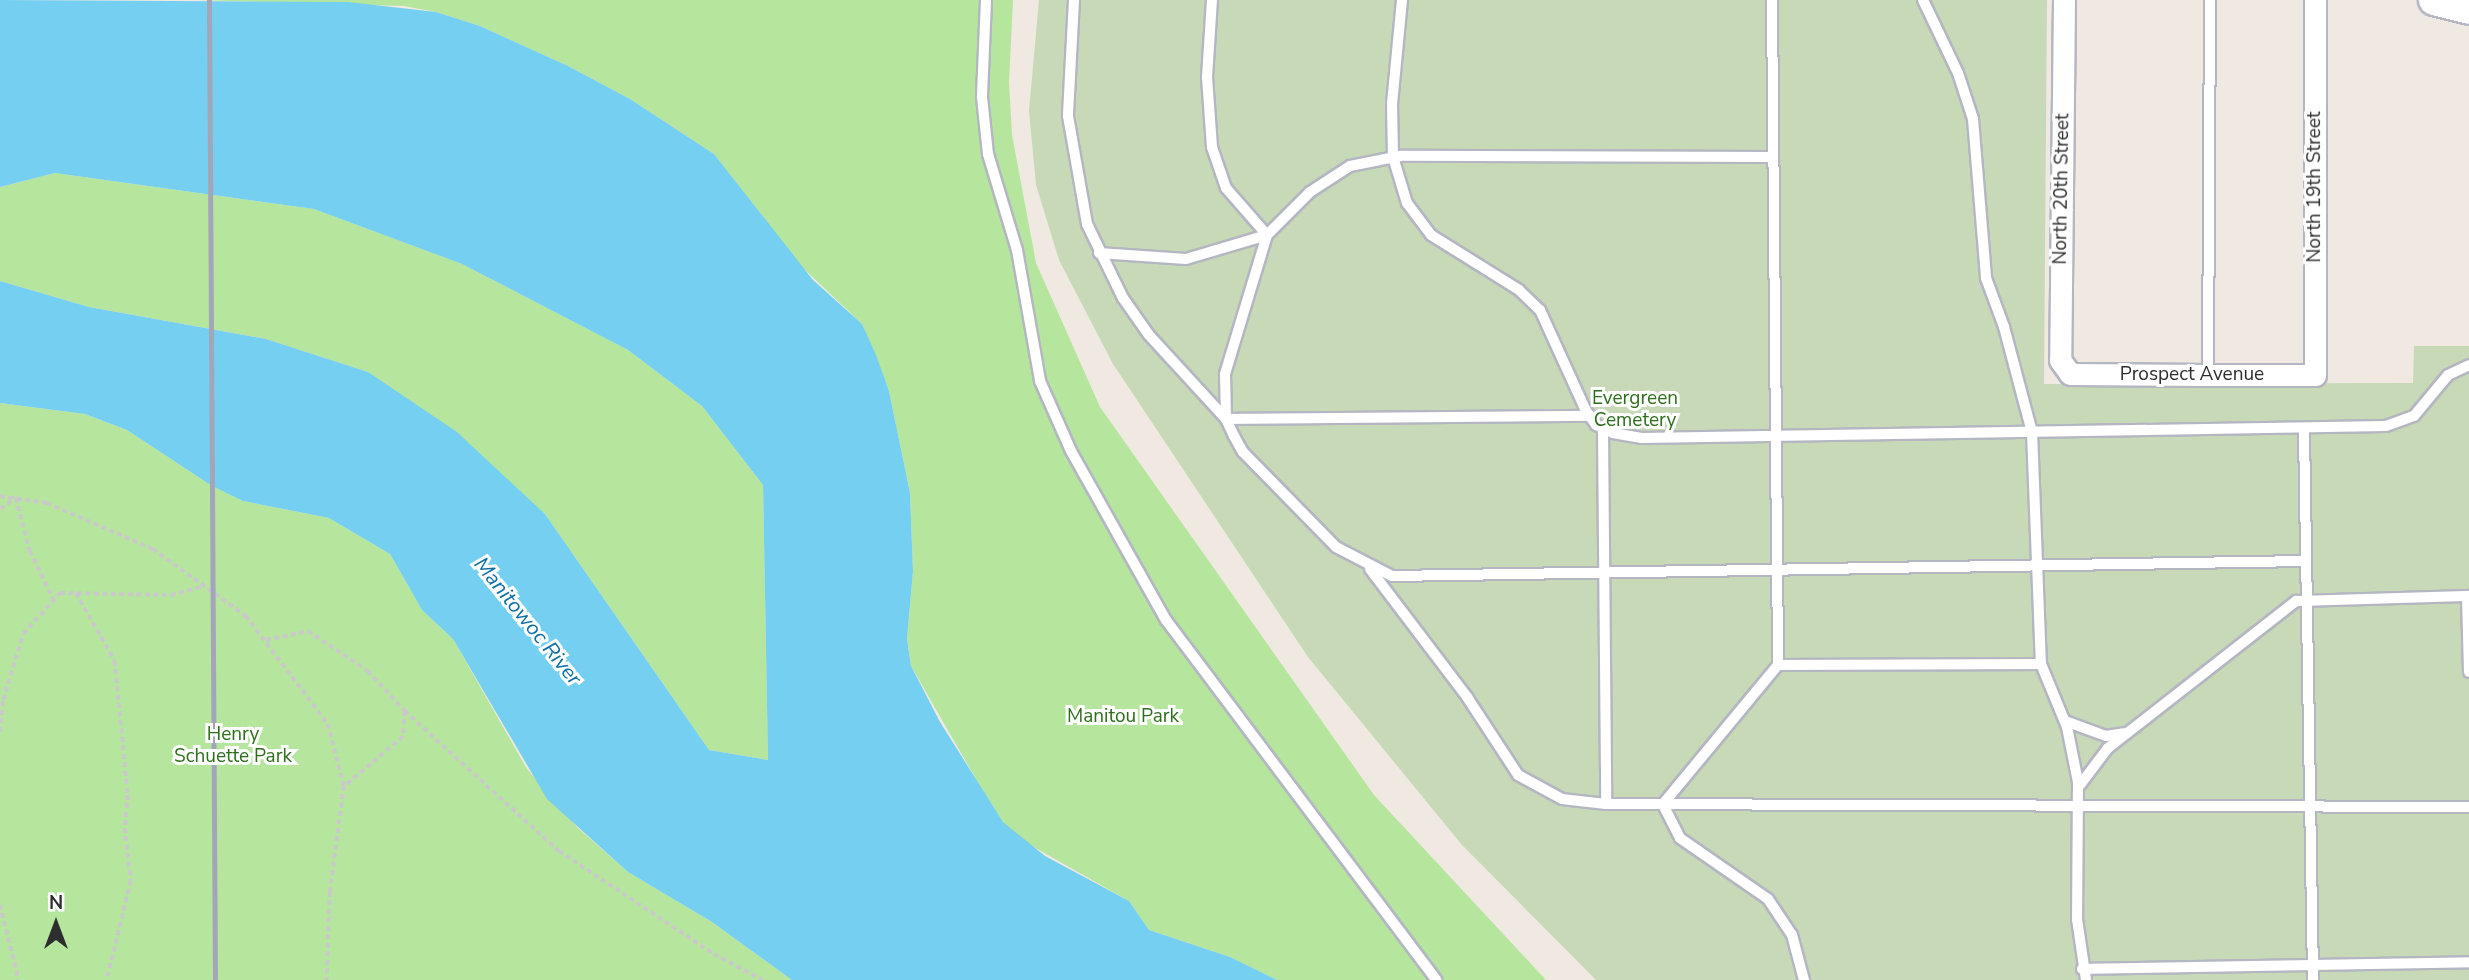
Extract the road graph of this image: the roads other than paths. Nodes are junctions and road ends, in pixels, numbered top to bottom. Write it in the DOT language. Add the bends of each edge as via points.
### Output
graph roads {
  1 [pos="986,0"];
  2 [pos="1074,0"];
  3 [pos="1212,0"];
  4 [pos="1402,0"];
  5 [pos="1772,0"];
  6 [pos="1923,0"];
  7 [pos="2064,0"];
  8 [pos="2210,0"];
  9 [pos="2315,0"];
  10 [pos="2434,0"];
  11 [pos="2469,9"];
  12 [pos="1393,157"];
  13 [pos="1772,157"];
  14 [pos="1267,235"];
  15 [pos="1099,253"];
  16 [pos="2469,365"];
  17 [pos="2070,374"];
  18 [pos="2208,375"];
  19 [pos="2315,375"];
  20 [pos="1590,416"];
  21 [pos="1226,419"];
  22 [pos="1603,429"];
  23 [pos="2304,429"];
  24 [pos="2032,432"];
  25 [pos="1773,436"];
  26 [pos="2305,561"];
  27 [pos="2036,564"];
  28 [pos="1776,567"];
  29 [pos="1368,568"];
  30 [pos="1603,572"];
  31 [pos="2468,596"];
  32 [pos="2306,598"];
  33 [pos="2041,664"];
  34 [pos="1778,665"];
  35 [pos="2469,672"];
  36 [pos="2065,721"];
  37 [pos="2130,731"];
  38 [pos="2079,788"];
  39 [pos="1606,804"];
  40 [pos="1663,804"];
  41 [pos="2079,806"];
  42 [pos="2306,807"];
  43 [pos="2469,807"];
  44 [pos="2469,962"];
  45 [pos="2312,965"];
  46 [pos="2084,975"];
  47 [pos="1436,980"];
  48 [pos="1804,980"];
  49 [pos="2313,980"];
  1 -- 47 [label="lane" via="982,97 988,154 1017,250 1040,381 1071,451 1166,620"];
  2 -- 15 [label="lane" via="1068,116 1079,194"];
  3 -- 14 [label="lane" via="1207,77 1212,147 1226,188"];
  4 -- 12 [label="lane" via="1392,104"];
  5 -- 13 [label="lane"];
  6 -- 24 [label="lane" via="1958,73 1973,119 1986,278"];
  7 -- 17 [label="street, North 20th Street" via="2060,360"];
  8 -- 18 [label="lane"];
  9 -- 19 [label="street, North 19th Street"];
  10 -- 11 [label="street"];
  12 -- 13 [label="lane"];
  12 -- 14 [label="lane" via="1366,160 1329,178 1294,205"];
  12 -- 20 [label="lane" via="1407,203 1431,235 1518,290 1540,310"];
  13 -- 25 [label="lane"];
  14 -- 15 [label="lane" via="1202,257"];
  14 -- 21 [label="lane" via="1225,374"];
  15 -- 21 [label="lane" via="1149,335"];
  16 -- 23 [label="lane" via="2448,375 2427,404 2400,422"];
  17 -- 18 [label="street, Prospect Avenue"];
  18 -- 19 [label="street, Prospect Avenue"];
  20 -- 21 [label="lane"];
  20 -- 22 [label="lane"];
  21 -- 29 [label="lane" via="1243,452 1336,547"];
  22 -- 25 [label="lane" via="1642,438"];
  22 -- 30 [label="lane"];
  23 -- 24 [label="lane"];
  23 -- 26 [label="lane"];
  24 -- 25 [label="lane"];
  24 -- 27 [label="lane"];
  25 -- 28 [label="lane"];
  26 -- 27 [label="lane"];
  26 -- 32 [label="lane"];
  27 -- 28 [label="lane"];
  27 -- 33 [label="lane"];
  28 -- 30 [label="lane"];
  28 -- 34 [label="lane"];
  29 -- 30 [label="lane" via="1392,576 1418,577"];
  29 -- 39 [label="lane" via="1467,697 1518,775 1562,799"];
  30 -- 39 [label="lane"];
  31 -- 32 [label="lane"];
  31 -- 35 [label="lane"];
  32 -- 37 [label="lane" via="2281,611"];
  32 -- 42 [label="lane"];
  33 -- 34 [label="lane"];
  33 -- 36 [label="lane"];
  34 -- 40 [label="lane"];
  36 -- 37 [label="lane" via="2106,736"];
  36 -- 38 [label="lane"];
  37 -- 38 [label="lane" via="2094,763"];
  38 -- 41 [label="lane"];
  39 -- 40 [label="lane"];
  40 -- 41 [label="lane"];
  40 -- 48 [label="lane" via="1680,838 1768,899 1791,936"];
  41 -- 42 [label="lane"];
  41 -- 46 [label="lane" via="2077,919"];
  42 -- 43 [label="lane"];
  42 -- 45 [label="lane"];
  44 -- 45 [label="lane"];
  45 -- 46 [label="lane"];
  45 -- 49 [label="lane"];
}
